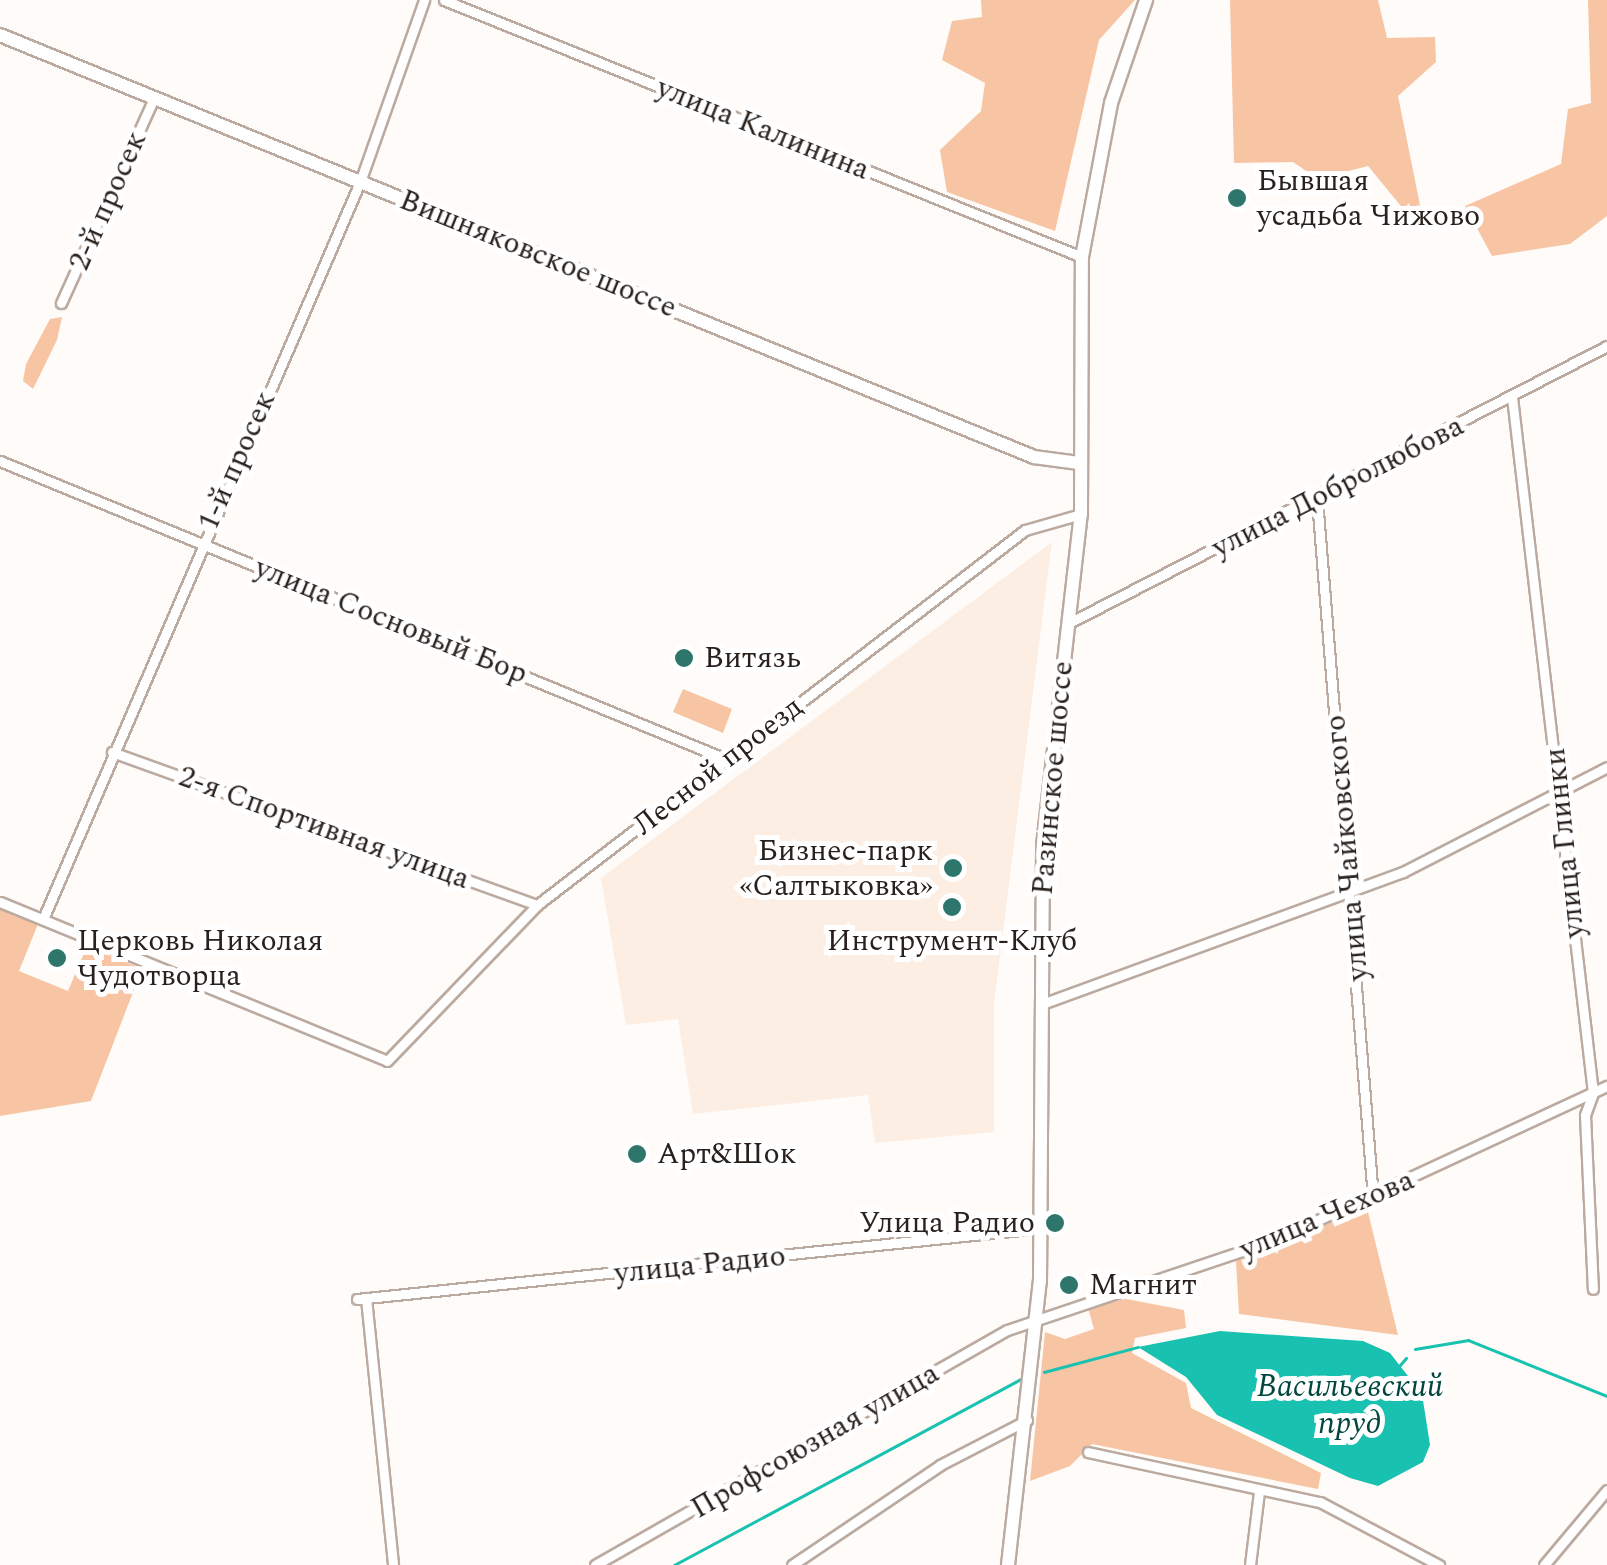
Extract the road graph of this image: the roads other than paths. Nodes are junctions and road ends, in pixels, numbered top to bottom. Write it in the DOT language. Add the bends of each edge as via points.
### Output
graph roads {
  1 [pos="424,0"];
  2 [pos="444,0"];
  3 [pos="1146,0"];
  4 [pos="0,35"];
  5 [pos="154,98"];
  6 [pos="360,182"];
  7 [pos="1082,257"];
  8 [pos="61,302"];
  9 [pos="1607,346"];
  10 [pos="1512,397"];
  11 [pos="0,460"];
  12 [pos="1079,462"];
  13 [pos="1318,499"];
  14 [pos="1081,514"];
  15 [pos="201,543"];
  16 [pos="1067,624"];
  17 [pos="112,752"];
  18 [pos="726,759"];
  19 [pos="1607,768"];
  20 [pos="1560,792"];
  21 [pos="1352,893"];
  22 [pos="0,902"];
  23 [pos="536,905"];
  24 [pos="43,919"];
  25 [pos="1042,1004"];
  26 [pos="1607,1086"];
  27 [pos="1593,1093"];
  28 [pos="1373,1198"];
  29 [pos="1041,1228"];
  30 [pos="1593,1288"];
  31 [pos="1038,1322"];
  32 [pos="1028,1420"];
  33 [pos="1088,1452"];
  34 [pos="1607,1490"];
  35 [pos="1258,1492"];
  36 [pos="393,1565"];
  37 [pos="594,1565"];
  38 [pos="792,1565"];
  39 [pos="1008,1565"];
  40 [pos="1250,1565"];
  41 [pos="1439,1565"];
  42 [pos="1544,1565"];
  1 -- 6 [label="street, 1-й просек"];
  2 -- 7 [label="street, улица Калинина"];
  3 -- 7 [label="main road, Разинское шоссе" via="1111,103"];
  4 -- 5 [label="main road, Вишняковское шоссе"];
  5 -- 6 [label="main road, Вишняковское шоссе"];
  5 -- 8 [label="street, 2-й просек"];
  6 -- 12 [label="main road, Вишняковское шоссе" via="1034,456"];
  6 -- 15 [label="street, 1-й просек"];
  7 -- 12 [label="main road, Разинское шоссе"];
  9 -- 10 [label="street, улица Добролюбова"];
  10 -- 13 [label="street, улица Добролюбова"];
  10 -- 20 [label="street, улица Глинки"];
  11 -- 15 [label="street, улица Сосновый Бор"];
  12 -- 14 [label="main road, Разинское шоссе"];
  13 -- 16 [label="street, улица Добролюбова"];
  13 -- 21 [label="street, улица Чайковского"];
  14 -- 16 [label="main road, Разинское шоссе"];
  14 -- 18 [label="street, Лесной проезд" via="1026,530"];
  15 -- 17 [label="street, 1-й просек"];
  15 -- 18 [label="street, улица Сосновый Бор"];
  16 -- 25 [label="main road, Разинское шоссе" via="1043,846"];
  17 -- 23 [label="street, 2-я Спортивная улица"];
  17 -- 24 [label="street, 1-й просек"];
  18 -- 23 [label="street, Лесной проезд"];
  19 -- 20 [label="street"];
  20 -- 21 [label="street"];
  20 -- 27 [label="street, улица Глинки"];
  21 -- 25 [label="street"];
  21 -- 28 [label="street, улица Чайковского"];
  22 -- 24 [label="street"];
  23 -- 24 [label="street, Лесной проезд" via="387,1061"];
  25 -- 29 [label="main road, Разинское шоссе"];
  26 -- 27 [label="street, улица Чехова"];
  27 -- 28 [label="street, улица Чехова"];
  27 -- 30 [label="street, улица Глинки" via="1585,1115"];
  28 -- 31 [label="street, улица Чехова"];
  29 -- 31 [label="main road, Разинское шоссе"];
  29 -- 36 [label="street, улица Радио" via="362,1298"];
  31 -- 32 [label="main road, Разинское шоссе"];
  31 -- 37 [label="street, Профсоюзная улица" via="1007,1330"];
  32 -- 38 [label="street" via="940,1465"];
  32 -- 39 [label="main road, Разинское шоссе"];
  33 -- 35 [label="street"];
  34 -- 42 [label="street"];
  35 -- 40 [label="street"];
  35 -- 41 [label="street" via="1320,1502"];
}
